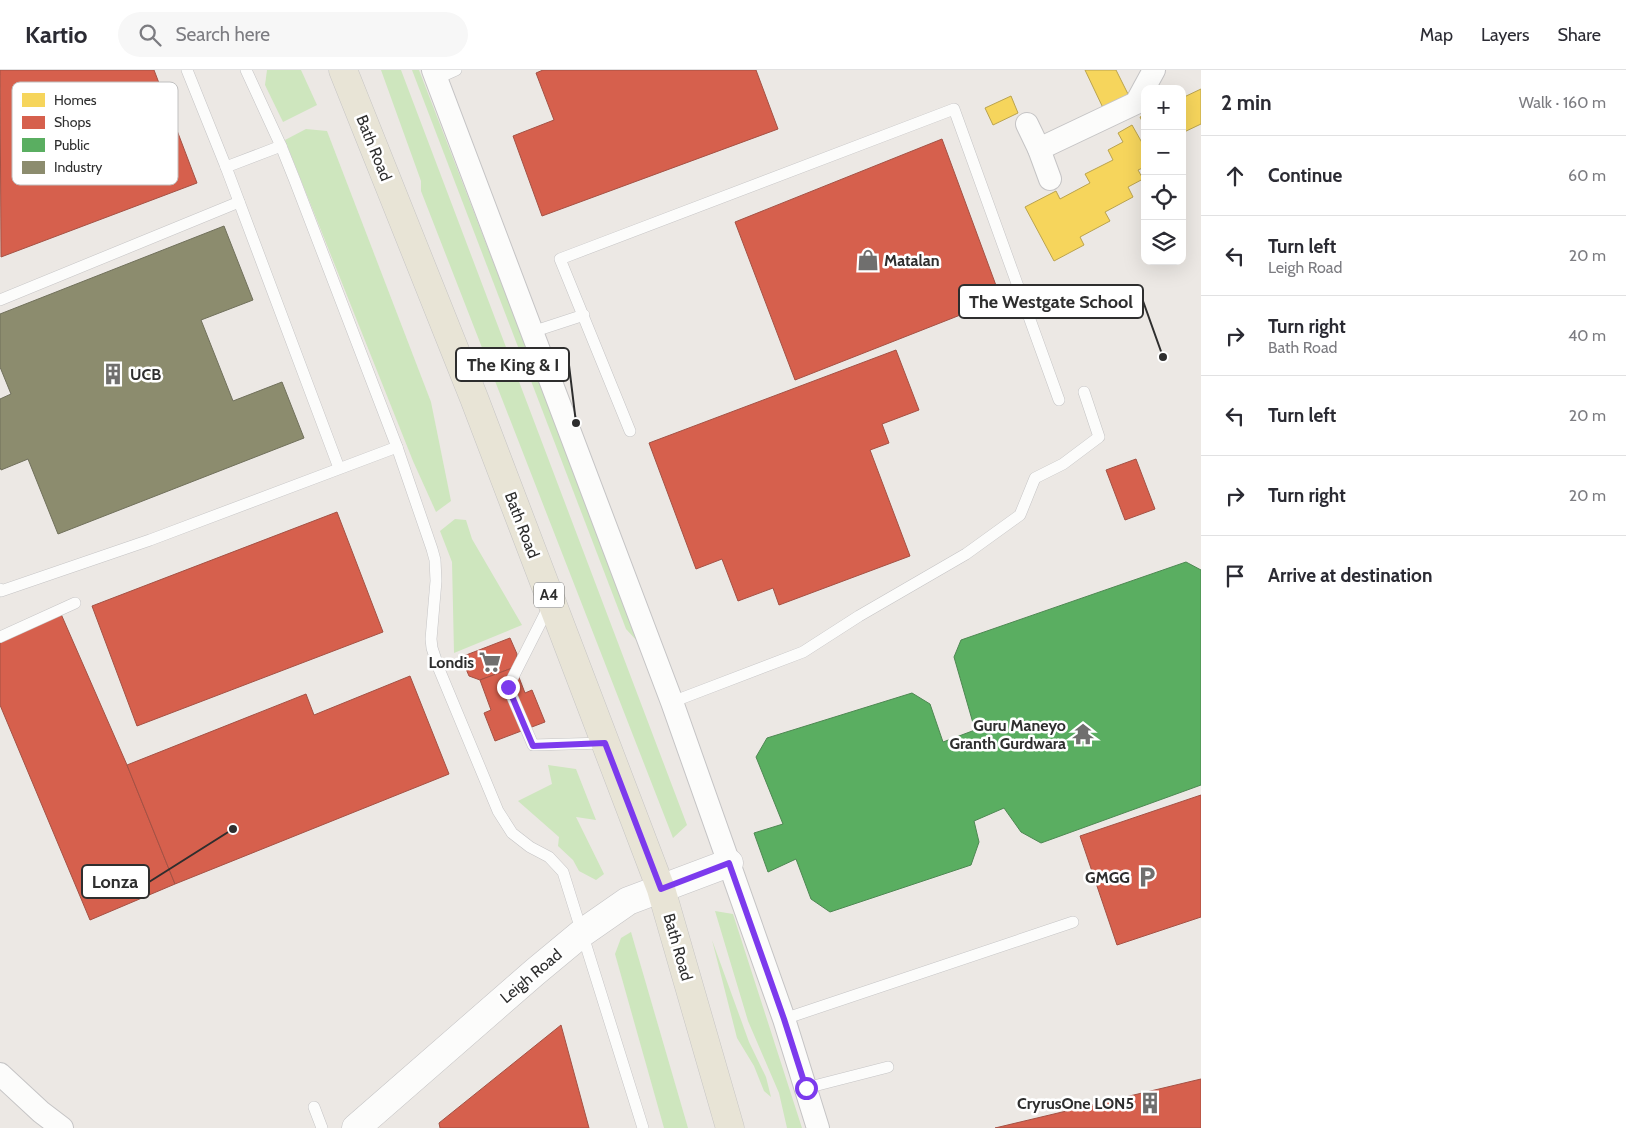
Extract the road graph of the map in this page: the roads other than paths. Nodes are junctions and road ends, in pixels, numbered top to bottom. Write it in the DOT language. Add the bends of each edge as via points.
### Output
graph roads {
  1 [pos="187,70"];
  2 [pos="246,70"];
  3 [pos="343,70"];
  4 [pos="456,70"];
  5 [pos="1154,70"];
  6 [pos="434,74"];
  7 [pos="1027,124"];
  8 [pos="281,146"];
  9 [pos="1040,149"];
  10 [pos="226,167"];
  11 [pos="1050,179"];
  12 [pos="239,202"];
  13 [pos="0,300"];
  14 [pos="584,315"];
  15 [pos="532,332"];
  16 [pos="1084,392"];
  17 [pos="1059,400"];
  18 [pos="630,431"];
  19 [pos="397,447"];
  20 [pos="340,468"];
  21 [pos="0,590"];
  22 [pos="552,602"];
  23 [pos="75,603"];
  24 [pos="0,637"];
  25 [pos="672,702"];
  26 [pos="605,743"];
  27 [pos="729,863"];
  28 [pos="661,889"];
  29 [pos="1073,922"];
  30 [pos="582,933"];
  31 [pos="784,1019"];
  32 [pos="888,1067"];
  33 [pos="0,1074"];
  34 [pos="806,1088"];
  35 [pos="314,1107"];
  36 [pos="368,1123"];
  37 [pos="62,1128"];
  38 [pos="322,1128"];
  39 [pos="643,1128"];
  40 [pos="730,1128"];
  41 [pos="818,1128"];
  1 -- 10 [label="lane"];
  2 -- 8 [label="lane"];
  3 -- 22 [label="main road, Bath Road / A4"];
  4 -- 6 [label="lane"];
  5 -- 9 [label="street" via="1136,103"];
  6 -- 15 [label="street"];
  7 -- 9 [label="street"];
  8 -- 10 [label="lane"];
  8 -- 19 [label="lane"];
  9 -- 11 [label="street"];
  10 -- 12 [label="lane"];
  12 -- 13 [label="lane"];
  12 -- 20 [label="lane"];
  14 -- 15 [label="lane"];
  14 -- 17 [label="lane" via="560,259 954,109"];
  14 -- 18 [label="lane"];
  15 -- 25 [label="street"];
  16 -- 25 [label="lane" via="1099,437 1063,464 1035,478 1020,515 966,554 803,652"];
  19 -- 20 [label="lane"];
  19 -- 30 [label="lane" via="435,560 431,639 439,669 498,811 512,833 549,857 563,872"];
  20 -- 21 [label="lane" via="105,556"];
  22 -- 26 [label="main road, Bath Road / A4"];
  22 -- 26 [label="lane" via="508,687 533,746"];
  23 -- 24 [label="lane"];
  25 -- 27 [label="street"];
  26 -- 28 [label="main road, Bath Road / A4"];
  27 -- 28 [label="street, Leigh Road"];
  27 -- 31 [label="street"];
  28 -- 30 [label="street, Leigh Road" via="628,901"];
  28 -- 40 [label="main road, Bath Road / A4"];
  29 -- 31 [label="lane"];
  30 -- 36 [label="street, Leigh Road"];
  30 -- 39 [label="lane"];
  31 -- 34 [label="street"];
  32 -- 34 [label="lane"];
  33 -- 37 [label="street"];
  34 -- 41 [label="street"];
  35 -- 38 [label="lane"];
}
